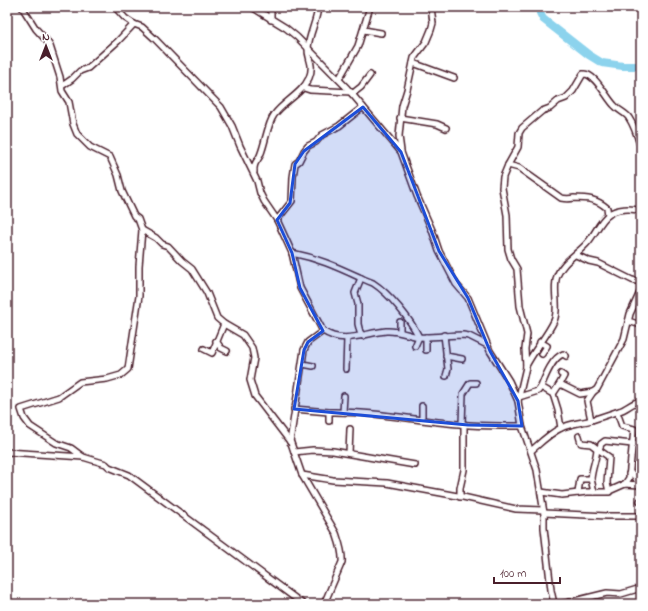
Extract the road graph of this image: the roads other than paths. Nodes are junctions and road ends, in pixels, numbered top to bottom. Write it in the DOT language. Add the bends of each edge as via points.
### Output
graph roads {
  1 [pos="22,7"];
  2 [pos="115,7"];
  3 [pos="252,7"];
  4 [pos="271,7"];
  5 [pos="318,7"];
  6 [pos="370,7"];
  7 [pos="431,7"];
  8 [pos="271,20"];
  9 [pos="134,24"];
  10 [pos="364,30"];
  11 [pos="382,33"];
  12 [pos="308,47"];
  13 [pos="413,63"];
  14 [pos="370,75"];
  15 [pos="454,78"];
  16 [pos="339,79"];
  17 [pos="62,86"];
  18 [pos="304,88"];
  19 [pos="352,93"];
  20 [pos="363,107"];
  21 [pos="400,118"];
  22 [pos="446,128"];
  23 [pos="641,148"];
  24 [pos="401,152"];
  25 [pos="508,165"];
  26 [pos="254,174"];
  27 [pos="641,212"];
  28 [pos="608,215"];
  29 [pos="277,220"];
  30 [pos="142,230"];
  31 [pos="292,253"];
  32 [pos="576,255"];
  33 [pos="361,278"];
  34 [pos="641,282"];
  35 [pos="641,290"];
  36 [pos="628,321"];
  37 [pos="400,322"];
  38 [pos="224,324"];
  39 [pos="641,325"];
  40 [pos="323,331"];
  41 [pos="400,331"];
  42 [pos="363,336"];
  43 [pos="426,336"];
  44 [pos="444,336"];
  45 [pos="419,337"];
  46 [pos="348,338"];
  47 [pos="216,341"];
  48 [pos="540,342"];
  49 [pos="487,345"];
  50 [pos="415,346"];
  51 [pos="204,349"];
  52 [pos="227,350"];
  53 [pos="426,350"];
  54 [pos="542,354"];
  55 [pos="446,356"];
  56 [pos="566,356"];
  57 [pos="462,359"];
  58 [pos="302,364"];
  59 [pos="313,366"];
  60 [pos="526,367"];
  61 [pos="346,369"];
  62 [pos="561,374"];
  63 [pos="446,376"];
  64 [pos="476,383"];
  65 [pos="559,385"];
  66 [pos="541,387"];
  67 [pos="593,392"];
  68 [pos="553,394"];
  69 [pos="344,396"];
  70 [pos="519,399"];
  71 [pos="641,401"];
  72 [pos="422,406"];
  73 [pos="294,408"];
  74 [pos="329,412"];
  75 [pos="343,412"];
  76 [pos="617,412"];
  77 [pos="422,420"];
  78 [pos="591,420"];
  79 [pos="329,421"];
  80 [pos="463,424"];
  81 [pos="522,426"];
  82 [pos="561,428"];
  83 [pos="350,430"];
  84 [pos="578,436"];
  85 [pos="290,442"];
  86 [pos="632,444"];
  87 [pos="641,445"];
  88 [pos="531,450"];
  89 [pos="598,450"];
  90 [pos="7,452"];
  91 [pos="294,452"];
  92 [pos="349,454"];
  93 [pos="83,457"];
  94 [pos="415,465"];
  95 [pos="629,474"];
  96 [pos="302,475"];
  97 [pos="591,478"];
  98 [pos="624,484"];
  99 [pos="641,484"];
  100 [pos="541,492"];
  101 [pos="594,492"];
  102 [pos="608,492"];
  103 [pos="578,493"];
  104 [pos="460,497"];
  105 [pos="544,512"];
  106 [pos="641,516"];
  107 [pos="641,588"];
  108 [pos="302,604"];
  109 [pos="324,604"];
  110 [pos="554,604"];
  111 [pos="562,604"];
  1 -- 17 [label="street" via="50,46"];
  2 -- 9 [label="street"];
  3 -- 8 [label="street"];
  4 -- 8 [label="street"];
  5 -- 12 [label="street"];
  6 -- 10 [label="street"];
  7 -- 13 [label="street" via="431,30"];
  8 -- 12 [label="street" via="286,28"];
  9 -- 17 [label="street" via="88,68 80,71"];
  9 -- 26 [label="street" via="142,27 155,39 221,107"];
  10 -- 11 [label="street"];
  10 -- 16 [label="street"];
  12 -- 16 [label="street"];
  12 -- 18 [label="street" via="312,67"];
  13 -- 15 [label="street"];
  13 -- 21 [label="street"];
  14 -- 19 [label="street" via="361,88"];
  16 -- 19 [label="street"];
  17 -- 30 [label="street" via="77,134 90,147 110,157 122,191"];
  18 -- 19 [label="street"];
  18 -- 26 [label="street" via="273,116 261,155 254,165"];
  19 -- 20 [label="street"];
  20 -- 24 [label="street"];
  20 -- 29 [label="street" via="339,126 322,135 304,151 295,164 292,201"];
  21 -- 22 [label="street"];
  21 -- 24 [label="street"];
  23 -- 25 [label="street" via="628,117 586,73 580,77 566,98 542,111 522,128 518,147"];
  24 -- 49 [label="street" via="439,251 456,284 468,298"];
  25 -- 28 [label="street" via="519,168 561,198 596,200 607,208"];
  25 -- 60 [label="street" via="502,188 507,216 508,249 517,270 520,306 527,334"];
  26 -- 29 [label="street" via="264,201"];
  27 -- 28 [label="street" via="634,209 620,210"];
  28 -- 32 [label="street" via="589,242"];
  29 -- 31 [label="street"];
  30 -- 38 [label="street" via="168,246 192,270 207,293 217,318"];
  30 -- 93 [label="street" via="138,301 128,369 106,379 80,382 58,397 21,409 30,426"];
  31 -- 33 [label="street" via="316,258"];
  31 -- 40 [label="street" via="300,288"];
  32 -- 34 [label="street"];
  32 -- 48 [label="street" via="558,274 556,314"];
  33 -- 42 [label="street" via="355,293 358,324"];
  33 -- 45 [label="street" via="389,296 412,323"];
  35 -- 36 [label="street"];
  36 -- 39 [label="street"];
  36 -- 67 [label="street" via="624,339"];
  37 -- 41 [label="street"];
  38 -- 47 [label="street"];
  38 -- 85 [label="street" via="243,335 252,348 254,358 250,380 256,396"];
  40 -- 46 [label="street" via="329,336"];
  40 -- 58 [label="street" via="308,342"];
  41 -- 42 [label="street" via="385,331"];
  41 -- 45 [label="street"];
  42 -- 46 [label="street"];
  43 -- 44 [label="street"];
  43 -- 45 [label="street"];
  43 -- 53 [label="street"];
  44 -- 49 [label="street" via="463,334"];
  44 -- 55 [label="street"];
  45 -- 50 [label="street"];
  46 -- 61 [label="street"];
  47 -- 51 [label="street" via="212,353"];
  47 -- 52 [label="street" via="221,348"];
  48 -- 54 [label="street" via="547,346"];
  48 -- 60 [label="street"];
  49 -- 70 [label="street"];
  55 -- 57 [label="street"];
  55 -- 63 [label="street"];
  56 -- 66 [label="street" via="558,356 547,371"];
  58 -- 59 [label="street"];
  58 -- 73 [label="street"];
  60 -- 70 [label="street"];
  62 -- 65 [label="street" via="564,376"];
  64 -- 80 [label="street" via="470,382 463,394"];
  65 -- 67 [label="street" via="580,394"];
  65 -- 68 [label="street"];
  66 -- 68 [label="street"];
  66 -- 70 [label="street" via="538,391"];
  67 -- 78 [label="street" via="588,401"];
  68 -- 82 [label="street"];
  69 -- 75 [label="street"];
  70 -- 81 [label="street"];
  71 -- 76 [label="street"];
  72 -- 77 [label="street"];
  73 -- 74 [label="street"];
  73 -- 85 [label="street"];
  74 -- 75 [label="street"];
  74 -- 79 [label="street"];
  75 -- 77 [label="street"];
  76 -- 78 [label="street"];
  76 -- 86 [label="street" via="622,426 634,429"];
  77 -- 80 [label="street"];
  78 -- 82 [label="street"];
  80 -- 81 [label="street"];
  80 -- 104 [label="street" via="464,470"];
  81 -- 88 [label="street"];
  82 -- 88 [label="street"];
  83 -- 92 [label="street"];
  84 -- 89 [label="street" via="581,443 591,444"];
  85 -- 91 [label="street"];
  86 -- 87 [label="street"];
  86 -- 89 [label="street" via="605,441"];
  86 -- 95 [label="street"];
  88 -- 100 [label="street"];
  89 -- 97 [label="street"];
  89 -- 102 [label="street" via="609,456"];
  90 -- 93 [label="street"];
  91 -- 92 [label="street" via="313,450"];
  91 -- 96 [label="street"];
  92 -- 94 [label="street"];
  93 -- 108 [label="street" via="129,475"];
  95 -- 98 [label="street"];
  95 -- 99 [label="street" via="633,474"];
  96 -- 104 [label="street" via="387,484"];
  96 -- 109 [label="street" via="336,534 341,549 342,562"];
  97 -- 101 [label="street"];
  97 -- 103 [label="street" via="580,480"];
  98 -- 99 [label="street"];
  98 -- 102 [label="street"];
  100 -- 103 [label="street" via="562,495"];
  100 -- 105 [label="street"];
  101 -- 102 [label="street"];
  101 -- 103 [label="street"];
  104 -- 105 [label="street"];
  105 -- 106 [label="street"];
  105 -- 110 [label="street"];
  107 -- 111 [label="street" via="621,594 590,596"];
}
